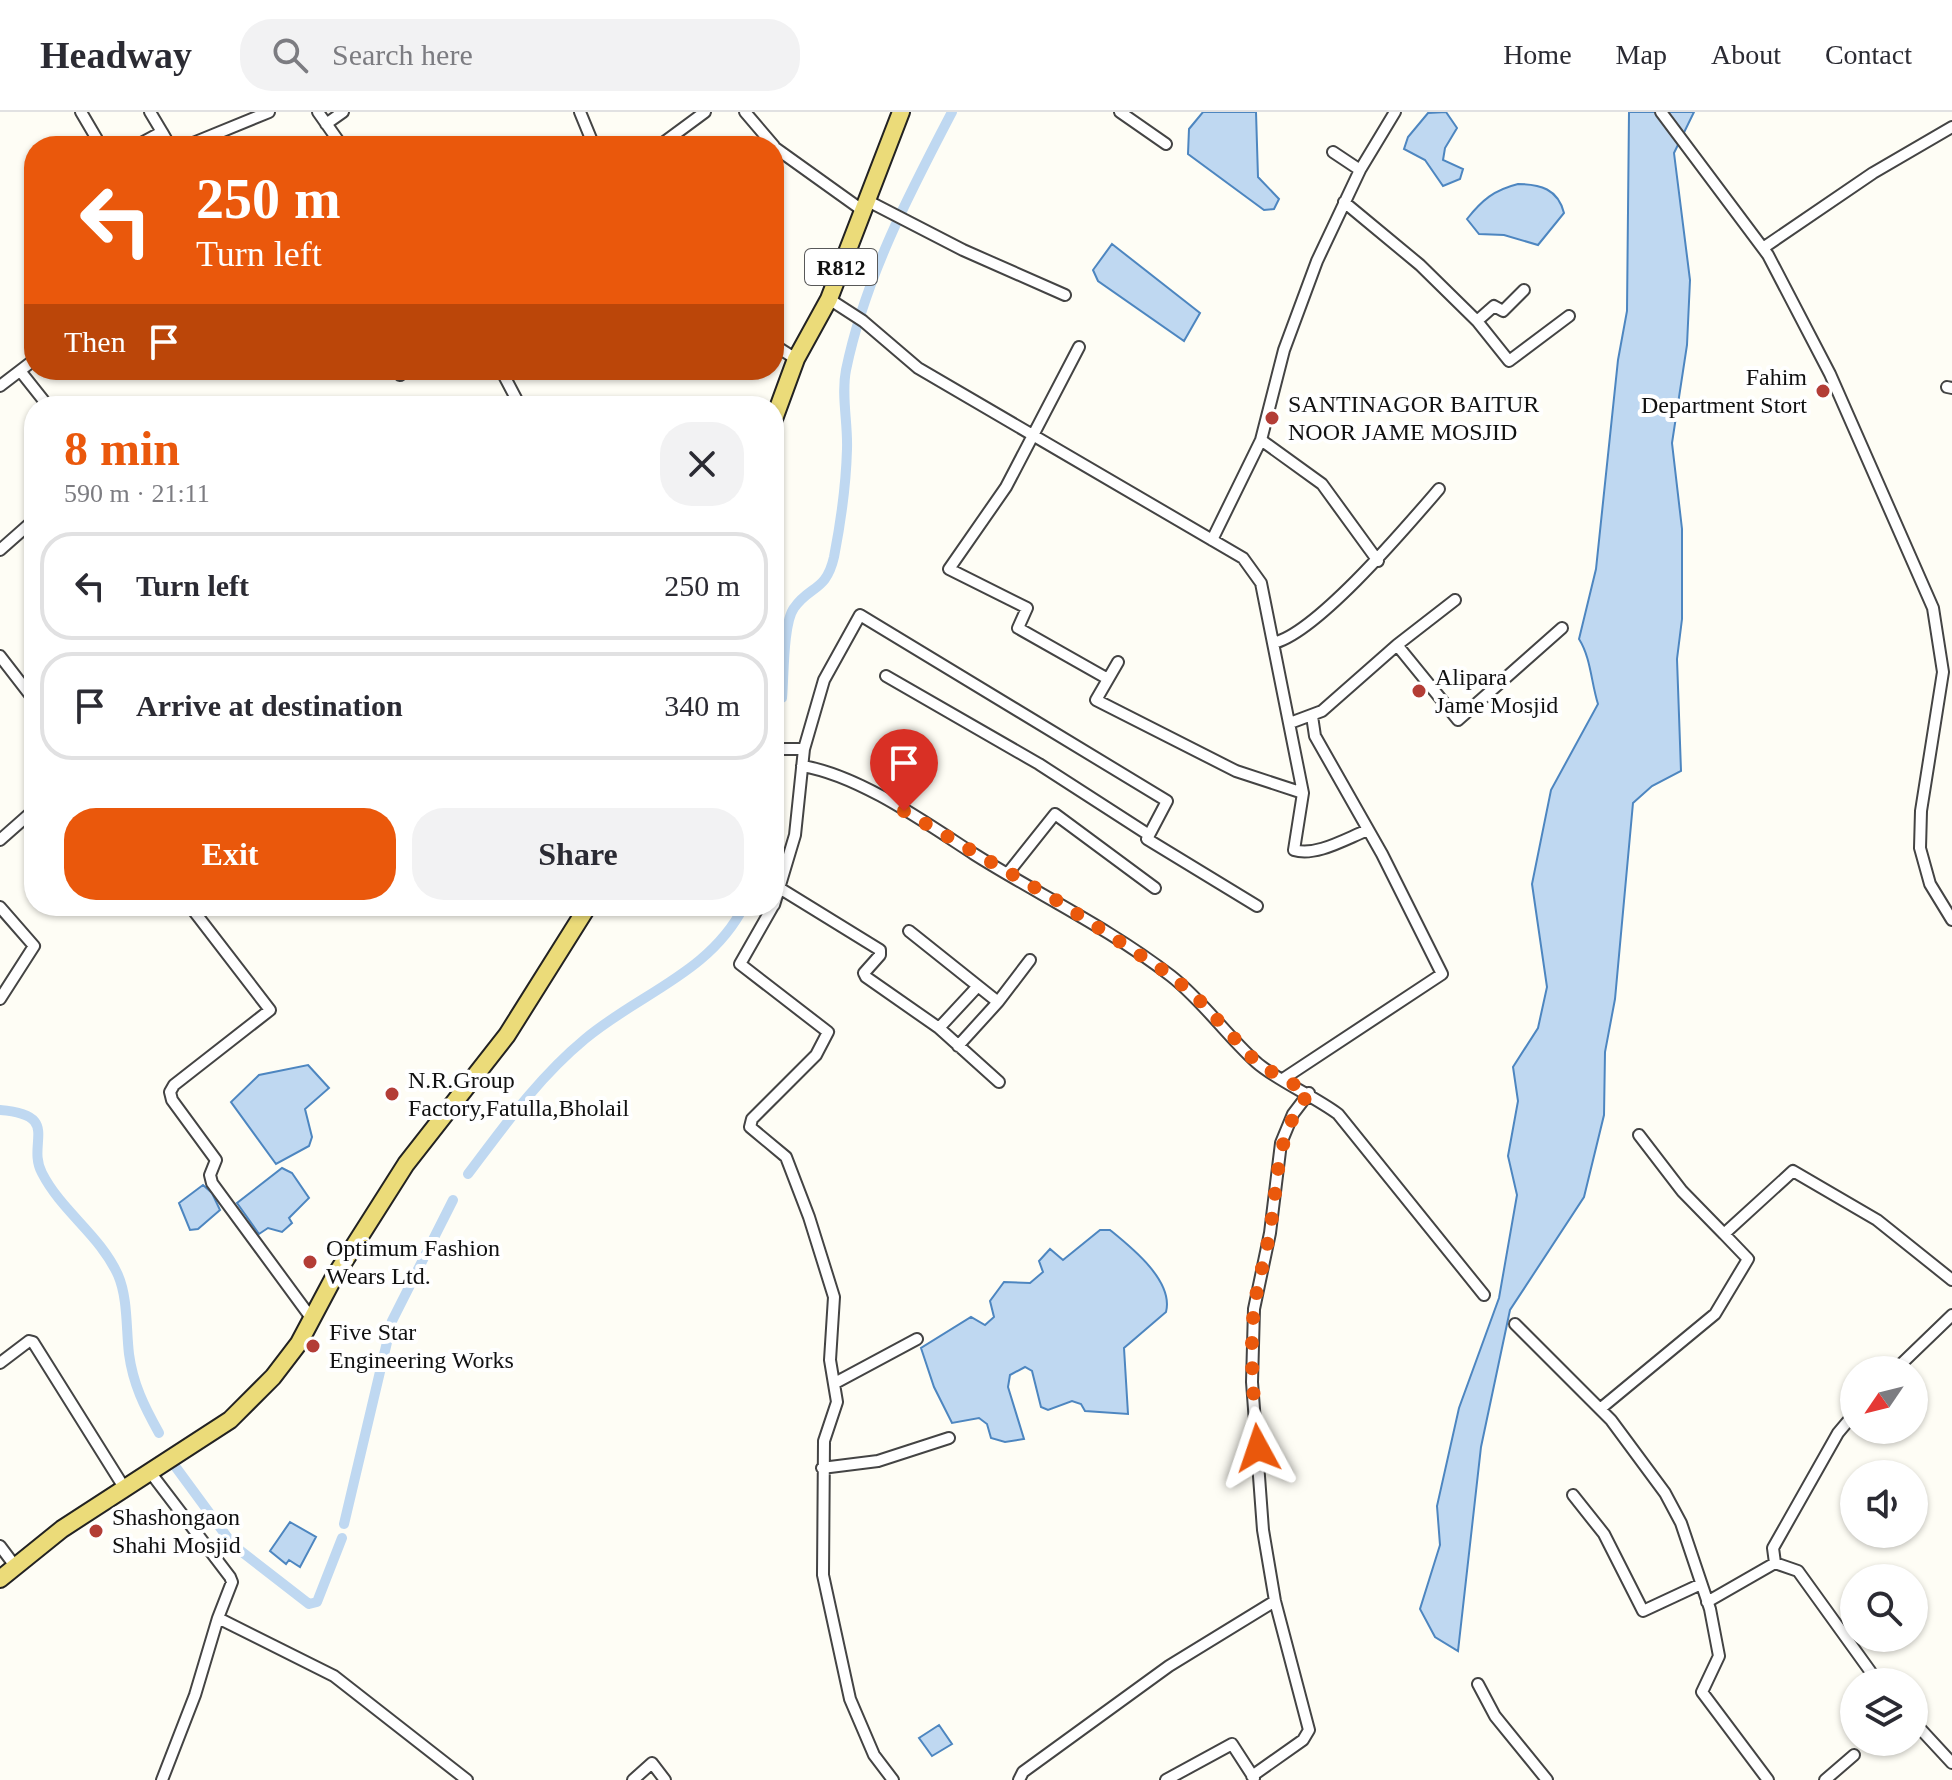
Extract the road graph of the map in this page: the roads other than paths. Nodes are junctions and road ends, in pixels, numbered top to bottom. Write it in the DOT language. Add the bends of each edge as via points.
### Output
graph roads {
  1 [pos="81,112"];
  2 [pos="150,112"];
  3 [pos="269,112"];
  4 [pos="318,112"];
  5 [pos="343,112"];
  6 [pos="580,112"];
  7 [pos="705,112"];
  8 [pos="745,112"];
  9 [pos="901,112"];
  10 [pos="1120,112"];
  11 [pos="1395,112"];
  12 [pos="1661,112"];
  13 [pos="326,124"];
  14 [pos="1952,127"];
  15 [pos="162,132"];
  16 [pos="95,136"];
  17 [pos="155,136"];
  18 [pos="164,136"];
  19 [pos="210,136"];
  20 [pos="335,136"];
  21 [pos="590,136"];
  22 [pos="673,136"];
  23 [pos="765,136"];
  24 [pos="1166,144"];
  25 [pos="1333,152"];
  26 [pos="784,153"];
  27 [pos="1360,170"];
  28 [pos="1344,202"];
  29 [pos="864,205"];
  30 [pos="1763,248"];
  31 [pos="1524,290"];
  32 [pos="1065,295"];
  33 [pos="829,299"];
  34 [pos="1569,316"];
  35 [pos="1477,321"];
  36 [pos="1079,347"];
  37 [pos="784,351"];
  38 [pos="796,359"];
  39 [pos="24,369"];
  40 [pos="21,372"];
  41 [pos="24,376"];
  42 [pos="27,380"];
  43 [pos="0,386"];
  44 [pos="40,396"];
  45 [pos="782,396"];
  46 [pos="1033,433"];
  47 [pos="1261,440"];
  48 [pos="1439,489"];
  49 [pos="24,529"];
  50 [pos="1212,540"];
  51 [pos="0,550"];
  52 [pos="1378,561"];
  53 [pos="1455,600"];
  54 [pos="1562,628"];
  55 [pos="1273,643"];
  56 [pos="1397,645"];
  57 [pos="0,656"];
  58 [pos="1118,662"];
  59 [pos="886,676"];
  60 [pos="1108,679"];
  61 [pos="24,687"];
  62 [pos="1312,716"];
  63 [pos="1290,723"];
  64 [pos="784,749"];
  65 [pos="804,749"];
  66 [pos="802,766"];
  67 [pos="1303,793"];
  68 [pos="24,817"];
  69 [pos="1368,830"];
  70 [pos="2,832"];
  71 [pos="1149,835"];
  72 [pos="1008,873"];
  73 [pos="784,877"];
  74 [pos="1155,888"];
  75 [pos="784,891"];
  76 [pos="1257,906"];
  77 [pos="0,907"];
  78 [pos="198,916"];
  79 [pos="582,916"];
  80 [pos="768,916"];
  81 [pos="1952,920"];
  82 [pos="909,931"];
  83 [pos="1030,960"];
  84 [pos="978,986"];
  85 [pos="0,999"];
  86 [pos="998,1002"];
  87 [pos="939,1028"];
  88 [pos="958,1046"];
  89 [pos="1283,1079"];
  90 [pos="999,1082"];
  91 [pos="1309,1093"];
  92 [pos="1639,1135"];
  93 [pos="1724,1234"];
  94 [pos="1952,1280"];
  95 [pos="1484,1295"];
  96 [pos="1952,1315"];
  97 [pos="312,1319"];
  98 [pos="1515,1324"];
  99 [pos="917,1339"];
  100 [pos="1910,1356"];
  101 [pos="0,1363"];
  102 [pos="835,1383"];
  103 [pos="1600,1409"];
  104 [pos="1840,1431"];
  105 [pos="949,1438"];
  106 [pos="822,1468"];
  107 [pos="150,1472"];
  108 [pos="125,1489"];
  109 [pos="1573,1495"];
  110 [pos="0,1546"];
  111 [pos="1775,1563"];
  112 [pos="15,1566"];
  113 [pos="0,1579"];
  114 [pos="1701,1584"];
  115 [pos="1275,1601"];
  116 [pos="1707,1602"];
  117 [pos="218,1618"];
  118 [pos="1868,1668"];
  119 [pos="1478,1684"];
  120 [pos="1928,1737"];
  121 [pos="1853,1756"];
  122 [pos="1952,1763"];
  123 [pos="1253,1778"];
  124 [pos="162,1780"];
  125 [pos="467,1780"];
  126 [pos="633,1780"];
  127 [pos="665,1780"];
  128 [pos="893,1780"];
  129 [pos="1019,1780"];
  130 [pos="1166,1780"];
  131 [pos="1547,1780"];
  132 [pos="1768,1780"];
  133 [pos="1825,1780"];
  1 -- 16 [label="street"];
  2 -- 15 [label="street"];
  3 -- 19 [label="street"];
  4 -- 13 [label="street"];
  5 -- 13 [label="street"];
  6 -- 21 [label="street"];
  7 -- 22 [label="street"];
  8 -- 23 [label="street"];
  9 -- 29 [label="main road, R812"];
  10 -- 24 [label="street"];
  11 -- 27 [label="street"];
  12 -- 30 [label="street"];
  13 -- 20 [label="street"];
  14 -- 30 [label="street"];
  15 -- 17 [label="street"];
  15 -- 18 [label="street"];
  25 -- 27 [label="street"];
  26 -- 29 [label="street"];
  27 -- 28 [label="street"];
  28 -- 35 [label="street"];
  28 -- 47 [label="street" via="1284,350"];
  29 -- 32 [label="street"];
  29 -- 33 [label="main road, R812"];
  30 -- 81 [label="street" via="1830,374 1933,608 1943,672 1920,848 1930,884"];
  31 -- 35 [label="street" via="1503,311 1494,306"];
  33 -- 38 [label="main road, R812"];
  33 -- 46 [label="street" via="918,368"];
  34 -- 35 [label="street" via="1509,361"];
  36 -- 46 [label="street"];
  37 -- 38 [label="street"];
  38 -- 45 [label="main road, R812"];
  39 -- 40 [label="street"];
  40 -- 41 [label="street"];
  40 -- 43 [label="street"];
  42 -- 44 [label="street"];
  46 -- 50 [label="street"];
  46 -- 60 [label="street" via="1006,487 949,569 1027,608 1018,628"];
  47 -- 50 [label="street"];
  47 -- 52 [label="street" via="1322,484"];
  48 -- 52 [label="street"];
  49 -- 51 [label="street"];
  50 -- 55 [label="street" via="1243,558 1257,574"];
  52 -- 55 [label="street" via="1299,630"];
  53 -- 56 [label="street"];
  54 -- 56 [label="street" via="1458,720"];
  55 -- 63 [label="street"];
  56 -- 62 [label="street"];
  57 -- 61 [label="street"];
  58 -- 60 [label="street"];
  59 -- 71 [label="street"];
  60 -- 67 [label="street" via="1096,700 1236,771"];
  62 -- 63 [label="street"];
  62 -- 69 [label="street" via="1315,736"];
  63 -- 67 [label="street"];
  64 -- 65 [label="street"];
  65 -- 66 [label="street"];
  65 -- 71 [label="street" via="828,670 860,615 1167,801"];
  66 -- 72 [label="street" via="823,769 904,811"];
  66 -- 73 [label="street" via="795,835"];
  67 -- 69 [label="street" via="1294,850 1302,853"];
  68 -- 70 [label="street"];
  69 -- 89 [label="street" via="1442,974"];
  71 -- 76 [label="street" via="1147,839"];
  72 -- 74 [label="street" via="1055,814"];
  72 -- 89 [label="street" via="1172,976 1258,1064"];
  75 -- 87 [label="street" via="880,950 865,975"];
  77 -- 85 [label="street" via="34,946"];
  78 -- 97 [label="street" via="270,1010 174,1085 172,1100 216,1160 210,1179 220,1195"];
  79 -- 97 [label="main road" via="507,1035 406,1164"];
  80 -- 102 [label="street" via="740,964 828,1032 816,1055 750,1127 786,1157 809,1217 834,1297 830,1360"];
  82 -- 84 [label="street"];
  83 -- 86 [label="street"];
  84 -- 86 [label="street"];
  84 -- 87 [label="street"];
  86 -- 88 [label="street"];
  87 -- 88 [label="street"];
  88 -- 90 [label="street"];
  89 -- 91 [label="street"];
  91 -- 95 [label="street" via="1363,1142"];
  91 -- 115 [label="street" via="1281,1143 1254,1309 1252,1382 1263,1530"];
  92 -- 93 [label="street"];
  93 -- 94 [label="street" via="1797,1171 1877,1220"];
  93 -- 103 [label="street" via="1748,1259 1715,1314"];
  96 -- 100 [label="street"];
  97 -- 107 [label="main road" via="273,1377 230,1420"];
  98 -- 103 [label="street"];
  99 -- 102 [label="street"];
  101 -- 108 [label="street" via="33,1342"];
  102 -- 106 [label="street" via="837,1402 824,1441"];
  103 -- 114 [label="street" via="1665,1493"];
  104 -- 111 [label="street" via="1773,1548"];
  105 -- 106 [label="street" via="878,1461"];
  106 -- 128 [label="street" via="823,1575 850,1699 874,1755"];
  107 -- 108 [label="main road"];
  107 -- 117 [label="street" via="230,1577"];
  108 -- 112 [label="main road"];
  109 -- 114 [label="street" via="1604,1534 1643,1611"];
  110 -- 112 [label="street"];
  111 -- 116 [label="street"];
  111 -- 118 [label="street" via="1798,1571"];
  112 -- 113 [label="main road"];
  114 -- 116 [label="street"];
  115 -- 123 [label="street" via="1309,1730"];
  115 -- 129 [label="street" via="1169,1666"];
  116 -- 132 [label="street" via="1719,1656 1702,1692"];
  117 -- 124 [label="street"];
  117 -- 125 [label="street" via="334,1676"];
  119 -- 131 [label="street" via="1495,1716"];
  120 -- 122 [label="street"];
  121 -- 133 [label="street"];
  123 -- 130 [label="street" via="1232,1744"];
  126 -- 127 [label="street" via="652,1763"];
}
